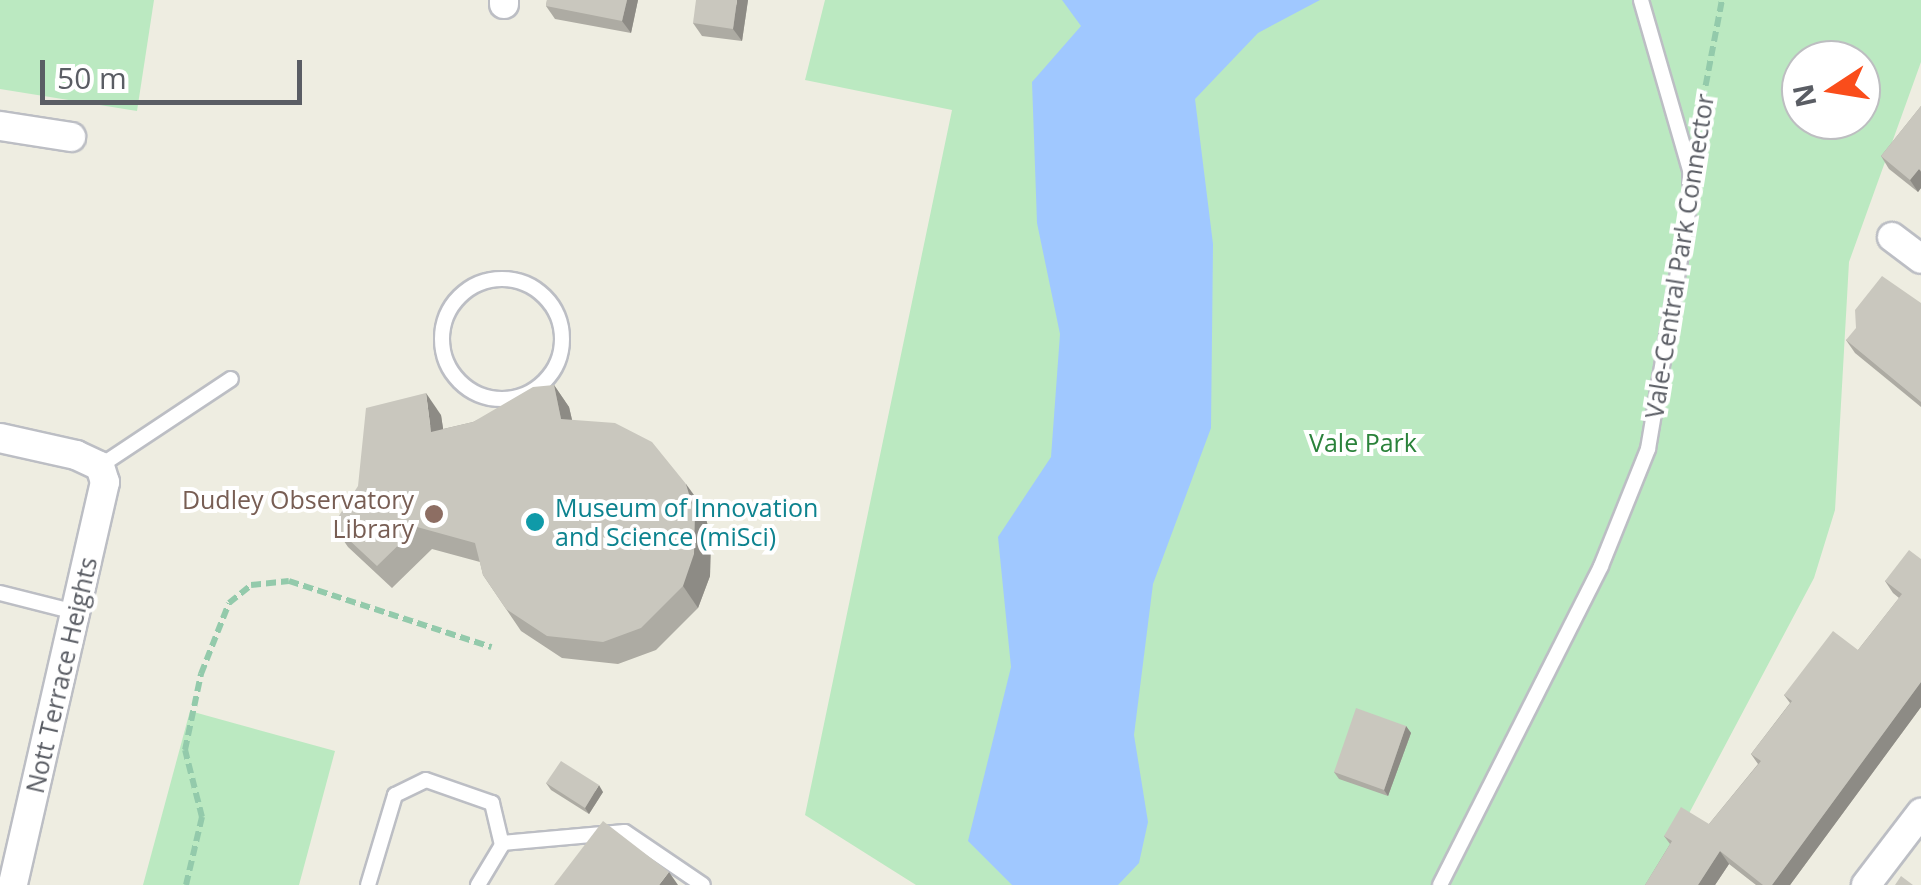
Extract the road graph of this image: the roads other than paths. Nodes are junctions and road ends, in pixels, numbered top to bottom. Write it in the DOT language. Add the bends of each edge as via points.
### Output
graph roads {
  1 [pos="1641,0"];
  2 [pos="0,126"];
  3 [pos="71,136"];
  4 [pos="1892,237"];
  5 [pos="1921,259"];
  6 [pos="231,379"];
  7 [pos="505,398"];
  8 [pos="0,438"];
  9 [pos="100,466"];
  10 [pos="0,593"];
  11 [pos="75,612"];
  12 [pos="1921,813"];
  13 [pos="502,843"];
  14 [pos="10,872"];
  15 [pos="368,885"];
  16 [pos="478,885"];
  17 [pos="703,885"];
  18 [pos="1440,885"];
  19 [pos="1866,885"];
  1 -- 18 [label="lane, Vale-Central Park Connector" via="1690,170 1667,360 1648,449 1602,566"];
  2 -- 3 [label="street"];
  4 -- 5 [label="street"];
  6 -- 9 [label="lane"];
  7 -- 7 [label="lane" via="485,396 453,373 442,335 456,300 471,287 509,279 543,295 555,311 561,350 541,384"];
  8 -- 9 [label="street"];
  9 -- 11 [label="street, Nott Terrace Heights" via="105,482"];
  10 -- 11 [label="lane"];
  11 -- 14 [label="street, Nott Terrace Heights"];
  12 -- 19 [label="street"];
  13 -- 15 [label="lane" via="492,803 426,780 414,783 394,795"];
  13 -- 16 [label="lane"];
  13 -- 17 [label="lane" via="625,832"];
}
